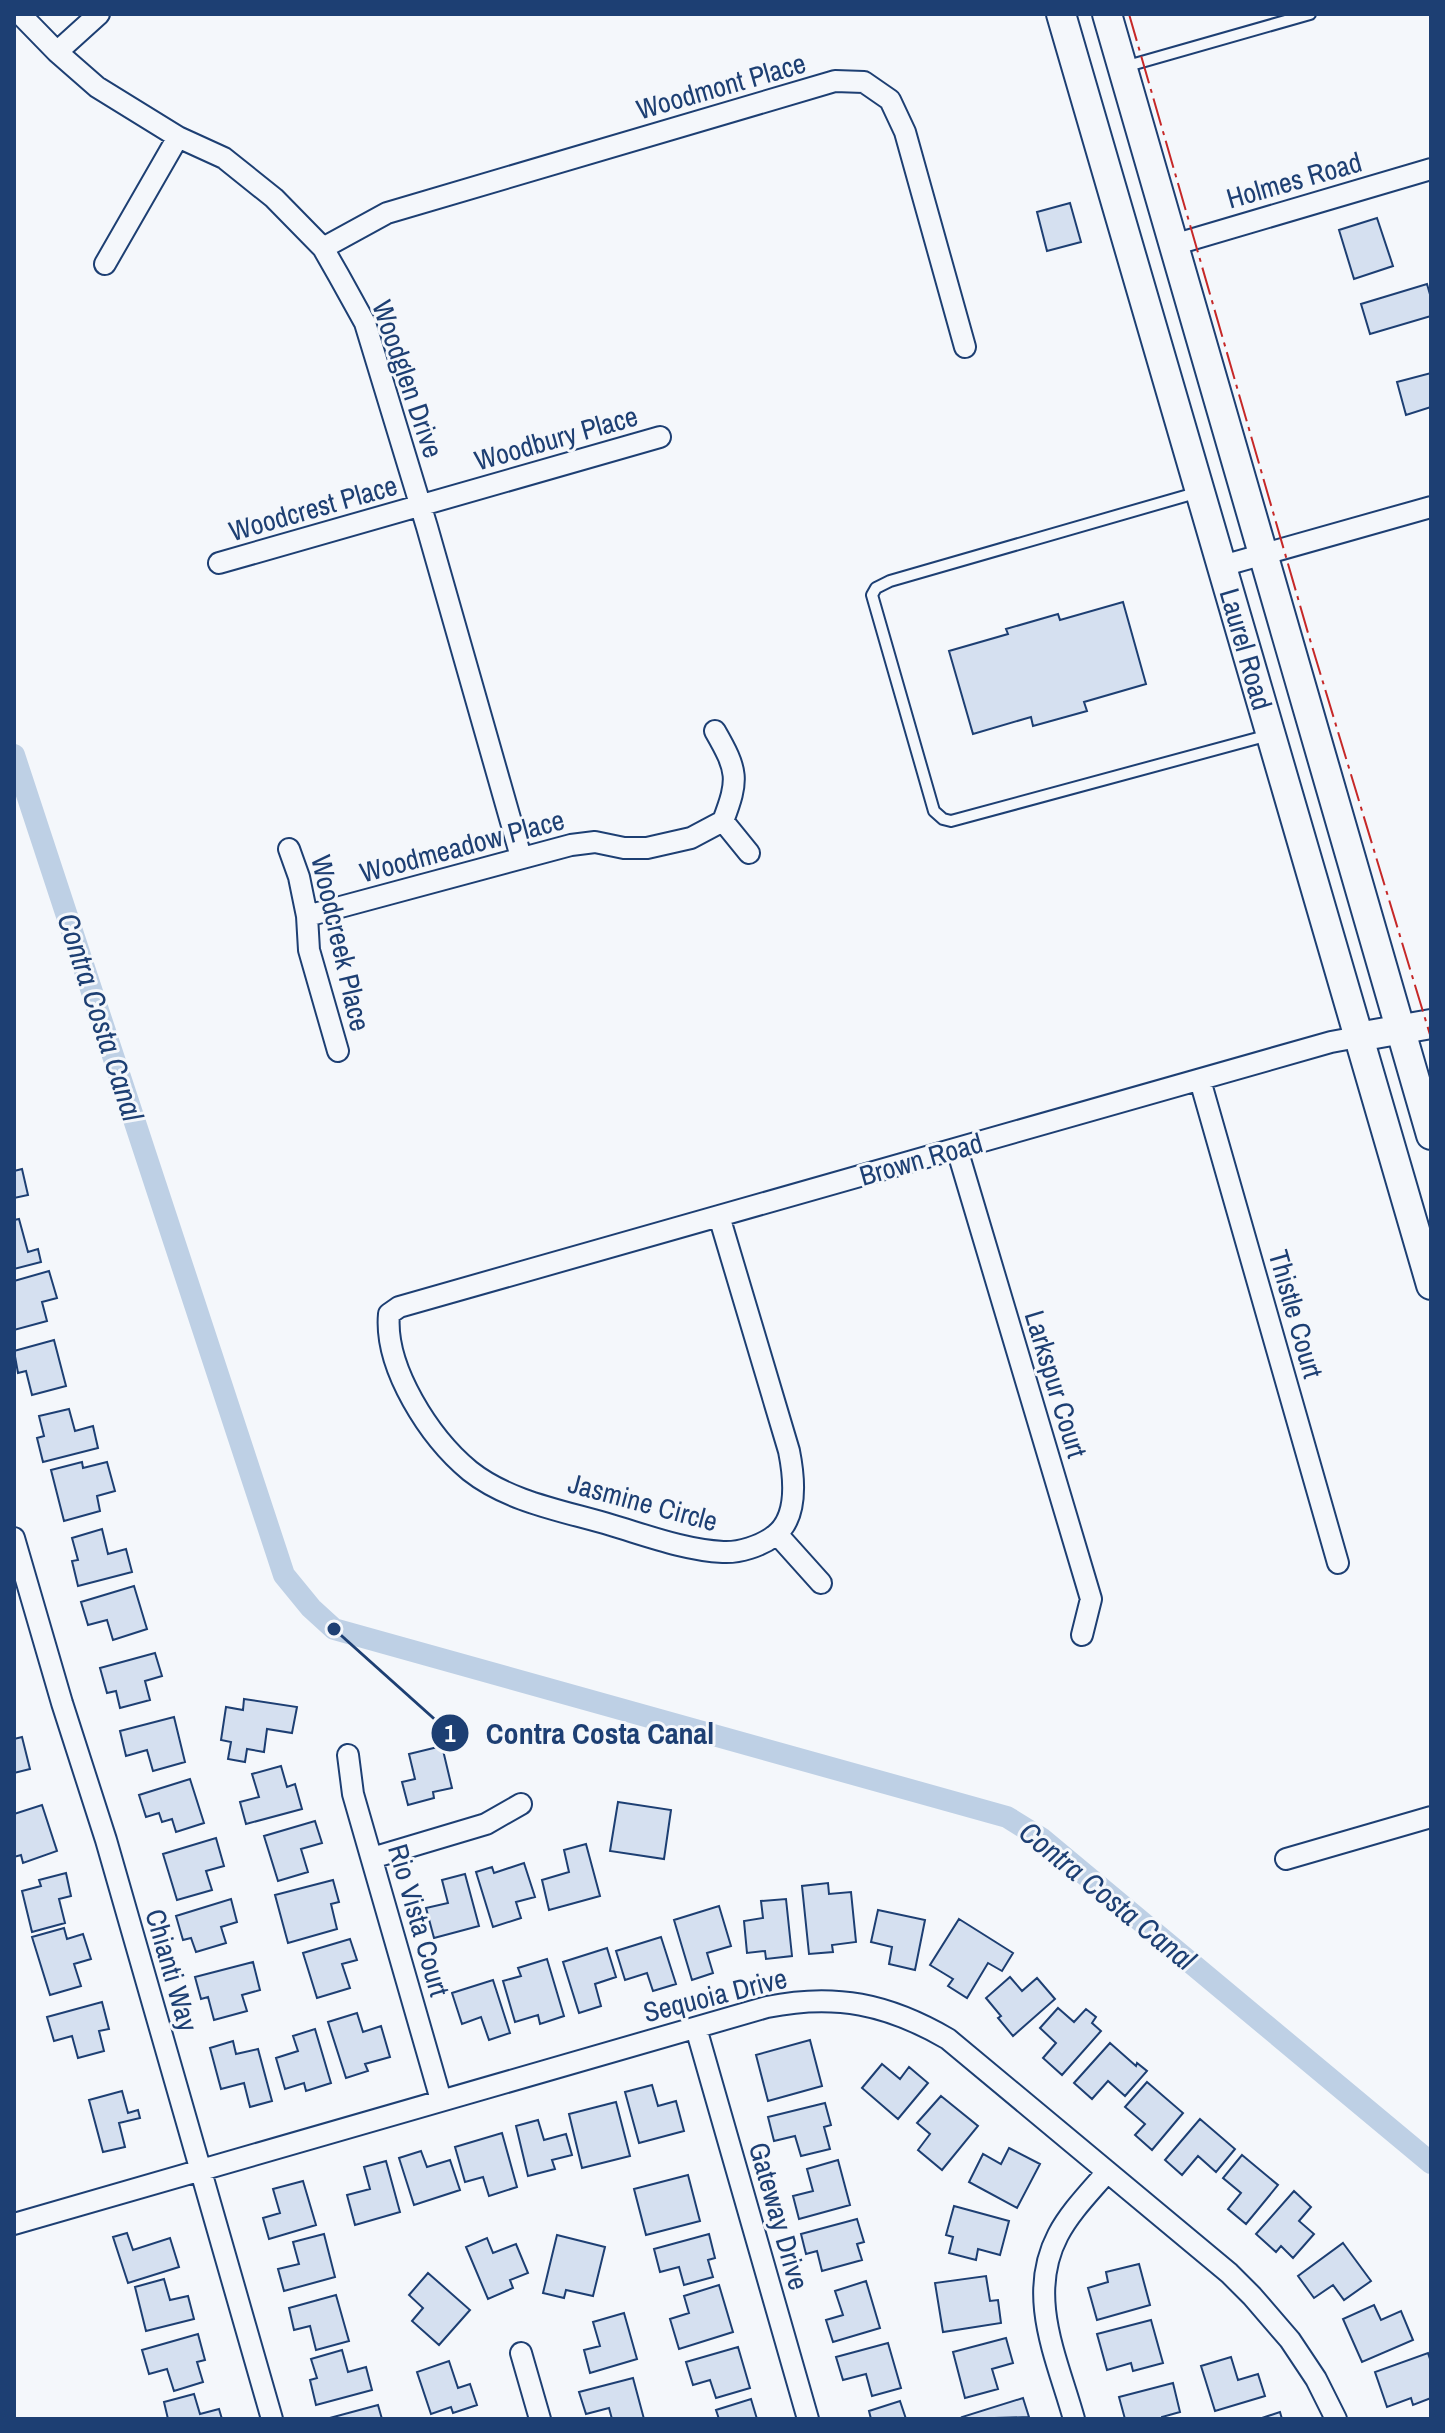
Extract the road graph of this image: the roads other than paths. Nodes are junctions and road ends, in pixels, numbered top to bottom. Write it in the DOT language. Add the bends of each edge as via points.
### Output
graph roads {
  1 [pos="20,14"];
  2 [pos="99,14"];
  3 [pos="1061,14"];
  4 [pos="1107,14"];
  5 [pos="1310,14"];
  6 [pos="57,52"];
  7 [pos="1122,68"];
  8 [pos="178,137"];
  9 [pos="1431,169"];
  10 [pos="1173,245"];
  11 [pos="323,248"];
  12 [pos="105,264"];
  13 [pos="965,347"];
  14 [pos="660,437"];
  15 [pos="1200,492"];
  16 [pos="421,507"];
  17 [pos="1431,507"];
  18 [pos="1264,555"];
  19 [pos="219,563"];
  20 [pos="1222,566"];
  21 [pos="715,731"];
  22 [pos="1271,734"];
  23 [pos="723,821"];
  24 [pos="289,849"];
  25 [pos="749,853"];
  26 [pos="521,857"];
  27 [pos="307,916"];
  28 [pos="1431,1024"];
  29 [pos="1400,1030"];
  30 [pos="1358,1037"];
  31 [pos="338,1051"];
  32 [pos="1200,1080"];
  33 [pos="1431,1135"];
  34 [pos="957,1149"];
  35 [pos="719,1216"];
  36 [pos="1431,1285"];
  37 [pos="413,1302"];
  38 [pos="777,1534"];
  39 [pos="15,1546"];
  40 [pos="1338,1563"];
  41 [pos="821,1583"];
  42 [pos="1082,1635"];
  43 [pos="348,1755"];
  44 [pos="521,1804"];
  45 [pos="1431,1817"];
  46 [pos="372,1858"];
  47 [pos="1286,1859"];
  48 [pos="696,2028"];
  49 [pos="441,2100"];
  50 [pos="201,2170"];
  51 [pos="1107,2172"];
  52 [pos="14,2224"];
  53 [pos="521,2353"];
  54 [pos="272,2419"];
  55 [pos="540,2419"];
  56 [pos="808,2419"];
  57 [pos="1074,2419"];
  58 [pos="1336,2419"];
  1 -- 6 [label="street, Woodglen Drive"];
  2 -- 6 [label="street"];
  3 -- 15 [label="main road, Laurel Road"];
  4 -- 7 [label="main road, Laurel Road"];
  5 -- 7 [label="lane"];
  6 -- 8 [label="street, Woodglen Drive" via="97,87"];
  7 -- 10 [label="main road, Laurel Road"];
  8 -- 11 [label="street, Woodglen Drive" via="224,158 274,198"];
  8 -- 12 [label="street"];
  9 -- 10 [label="street, Holmes Road"];
  10 -- 18 [label="main road, Laurel Road"];
  11 -- 13 [label="street, Woodmont Place" via="387,213 835,81 864,82 890,100 905,132"];
  11 -- 16 [label="street, Woodglen Drive" via="365,323"];
  14 -- 16 [label="street, Woodbury Place"];
  15 -- 20 [label="main road, Laurel Road"];
  15 -- 22 [label="lane" via="876,588 872,595 934,811 951,821"];
  16 -- 19 [label="street, Woodcrest Place"];
  16 -- 26 [label="street, Woodglen Drive"];
  17 -- 18 [label="street"];
  18 -- 20 [label="street"];
  18 -- 29 [label="main road, Laurel Road"];
  20 -- 22 [label="main road, Laurel Road"];
  21 -- 23 [label="street" via="731,758 736,787"];
  22 -- 30 [label="main road, Laurel Road"];
  23 -- 25 [label="street"];
  23 -- 26 [label="street, Woodmeadow Place" via="691,838 647,848 595,842"];
  24 -- 27 [label="street, Woodcreek Place"];
  26 -- 27 [label="street, Woodmeadow Place"];
  27 -- 31 [label="street, Woodcreek Place" via="309,950"];
  28 -- 29 [label="main road, Brown Road"];
  29 -- 30 [label="main road, Brown Road"];
  29 -- 33 [label="main road, Laurel Road"];
  30 -- 32 [label="street, Brown Road"];
  30 -- 36 [label="main road, Laurel Road"];
  32 -- 34 [label="street, Brown Road"];
  32 -- 40 [label="street, Thistle Court"];
  34 -- 35 [label="street, Brown Road"];
  34 -- 42 [label="street, Larkspur Court" via="1091,1599"];
  35 -- 37 [label="street, Brown Road"];
  35 -- 38 [label="street" via="795,1480 791,1508"];
  37 -- 38 [label="street, Jasmine Circle" via="389,1314 388,1331 414,1405 443,1444 491,1484 692,1549 727,1553 757,1546"];
  38 -- 41 [label="street"];
  39 -- 50 [label="street, Chianti Way"];
  43 -- 46 [label="street, Rio Vista Court"];
  44 -- 46 [label="street" via="486,1824"];
  45 -- 47 [label="street"];
  46 -- 49 [label="street, Rio Vista Court"];
  48 -- 49 [label="street, Sequoia Drive"];
  48 -- 51 [label="street, Sequoia Drive" via="794,2001 850,2002 902,2015 948,2039"];
  48 -- 56 [label="street, Gateway Drive"];
  49 -- 50 [label="street, Sequoia Drive"];
  50 -- 52 [label="street, Sequoia Drive"];
  50 -- 54 [label="street, Chianti Way"];
  51 -- 57 [label="street" via="1058,2235 1042,2294"];
  51 -- 58 [label="street, Sequoia Drive" via="1252,2296 1290,2340"];
  53 -- 55 [label="street"];
}
